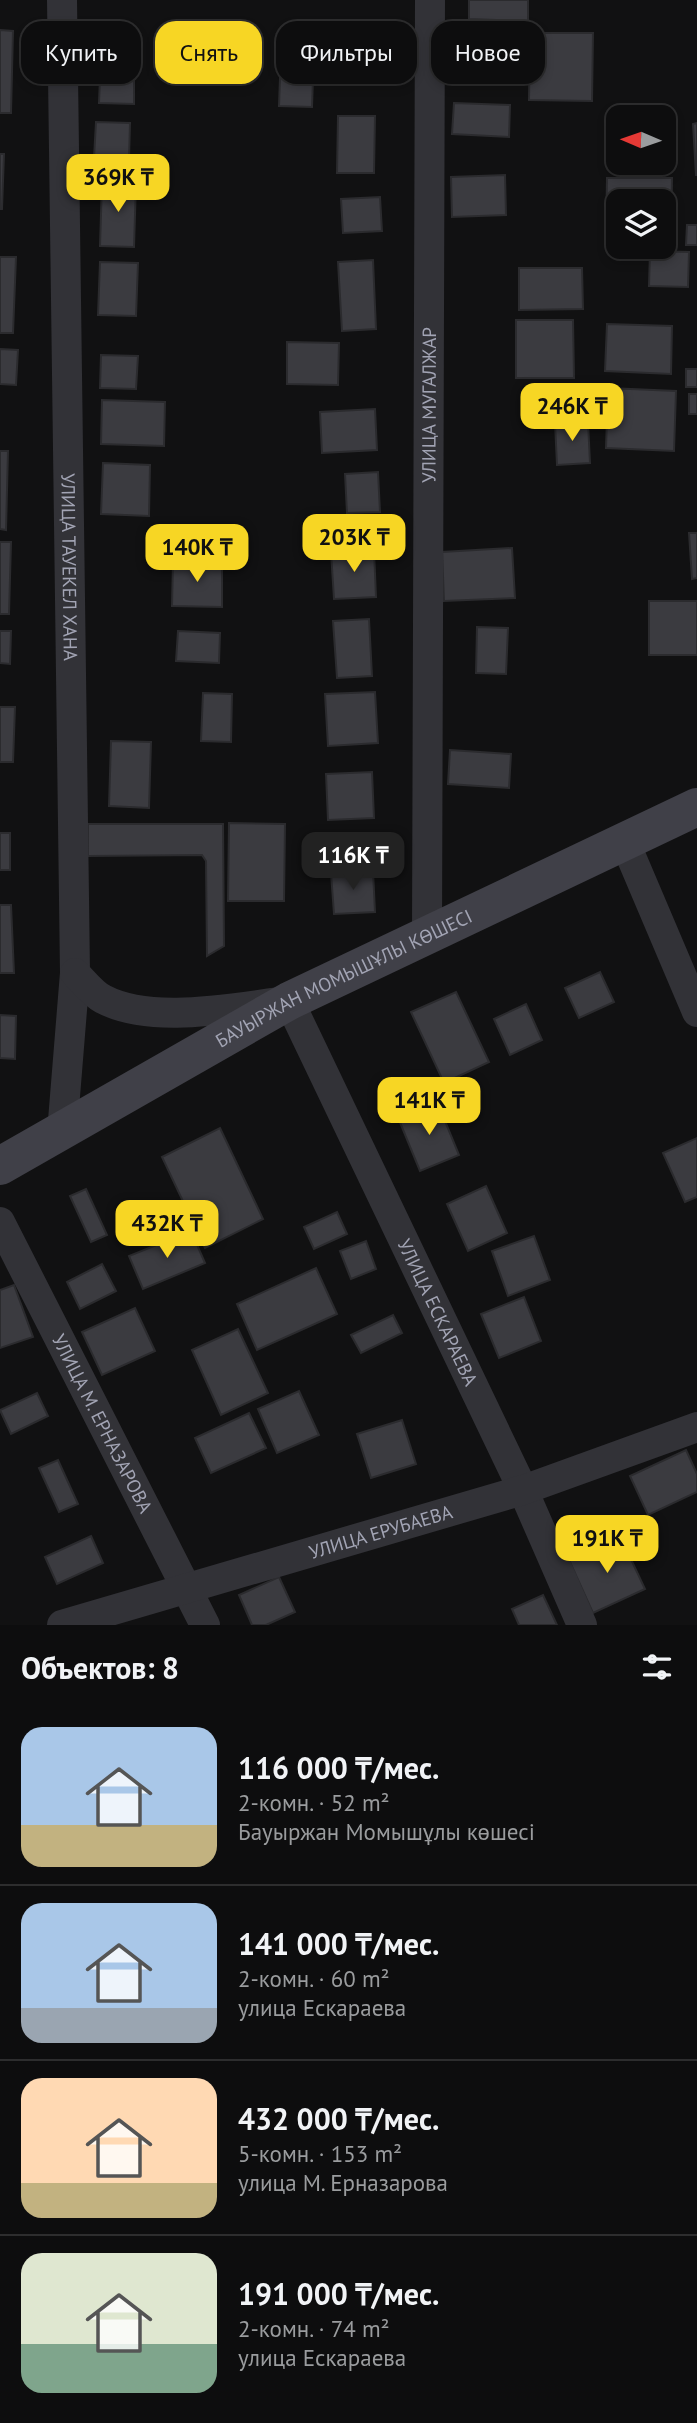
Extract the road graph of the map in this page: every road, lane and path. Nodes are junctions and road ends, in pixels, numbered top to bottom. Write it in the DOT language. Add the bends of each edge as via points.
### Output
graph roads {
  1 [pos="62,0"];
  2 [pos="430,0"];
  3 [pos="697,807"];
  4 [pos="624,840"];
  5 [pos="427,935"];
  6 [pos="75,973"];
  7 [pos="289,1001"];
  8 [pos="697,1012"];
  9 [pos="62,1132"];
  10 [pos="0,1166"];
  11 [pos="0,1222"];
  12 [pos="697,1427"];
  13 [pos="523,1490"];
  14 [pos="189,1589"];
  15 [pos="62,1625"];
  16 [pos="205,1625"];
  17 [pos="582,1625"];
  1 -- 6 [label="street, УЛИЦА ТАУЕКЕЛ ХАНА"];
  2 -- 5 [label="street, УЛИЦА МУГАЛЖАР"];
  3 -- 4 [label="street, БАУЫРЖАН МОМЫШҰЛЫ КӨШЕСІ"];
  4 -- 5 [label="street, БАУЫРЖАН МОМЫШҰЛЫ КӨШЕСІ"];
  4 -- 8 [label="street"];
  5 -- 7 [label="street, БАУЫРЖАН МОМЫШҰЛЫ КӨШЕСІ"];
  6 -- 7 [label="street" via="102,999 147,1012"];
  6 -- 9 [label="street, УЛИЦА ТАУЕКЕЛ ХАНА"];
  7 -- 9 [label="street, БАУЫРЖАН МОМЫШҰЛЫ КӨШЕСІ"];
  7 -- 13 [label="street, УЛИЦА ЕСКАРАЕВА"];
  9 -- 10 [label="street, БАУЫРЖАН МОМЫШҰЛЫ КӨШЕСІ"];
  11 -- 14 [label="street, УЛИЦА М. ЕРНАЗАРОВА"];
  12 -- 13 [label="street, УЛИЦА ЕРУБАЕВА"];
  13 -- 14 [label="street, УЛИЦА ЕРУБАЕВА"];
  13 -- 17 [label="street, УЛИЦА ЕСКАРАЕВА"];
  14 -- 15 [label="street, УЛИЦА ЕРУБАЕВА"];
  14 -- 16 [label="street, УЛИЦА М. ЕРНАЗАРОВА"];
}
